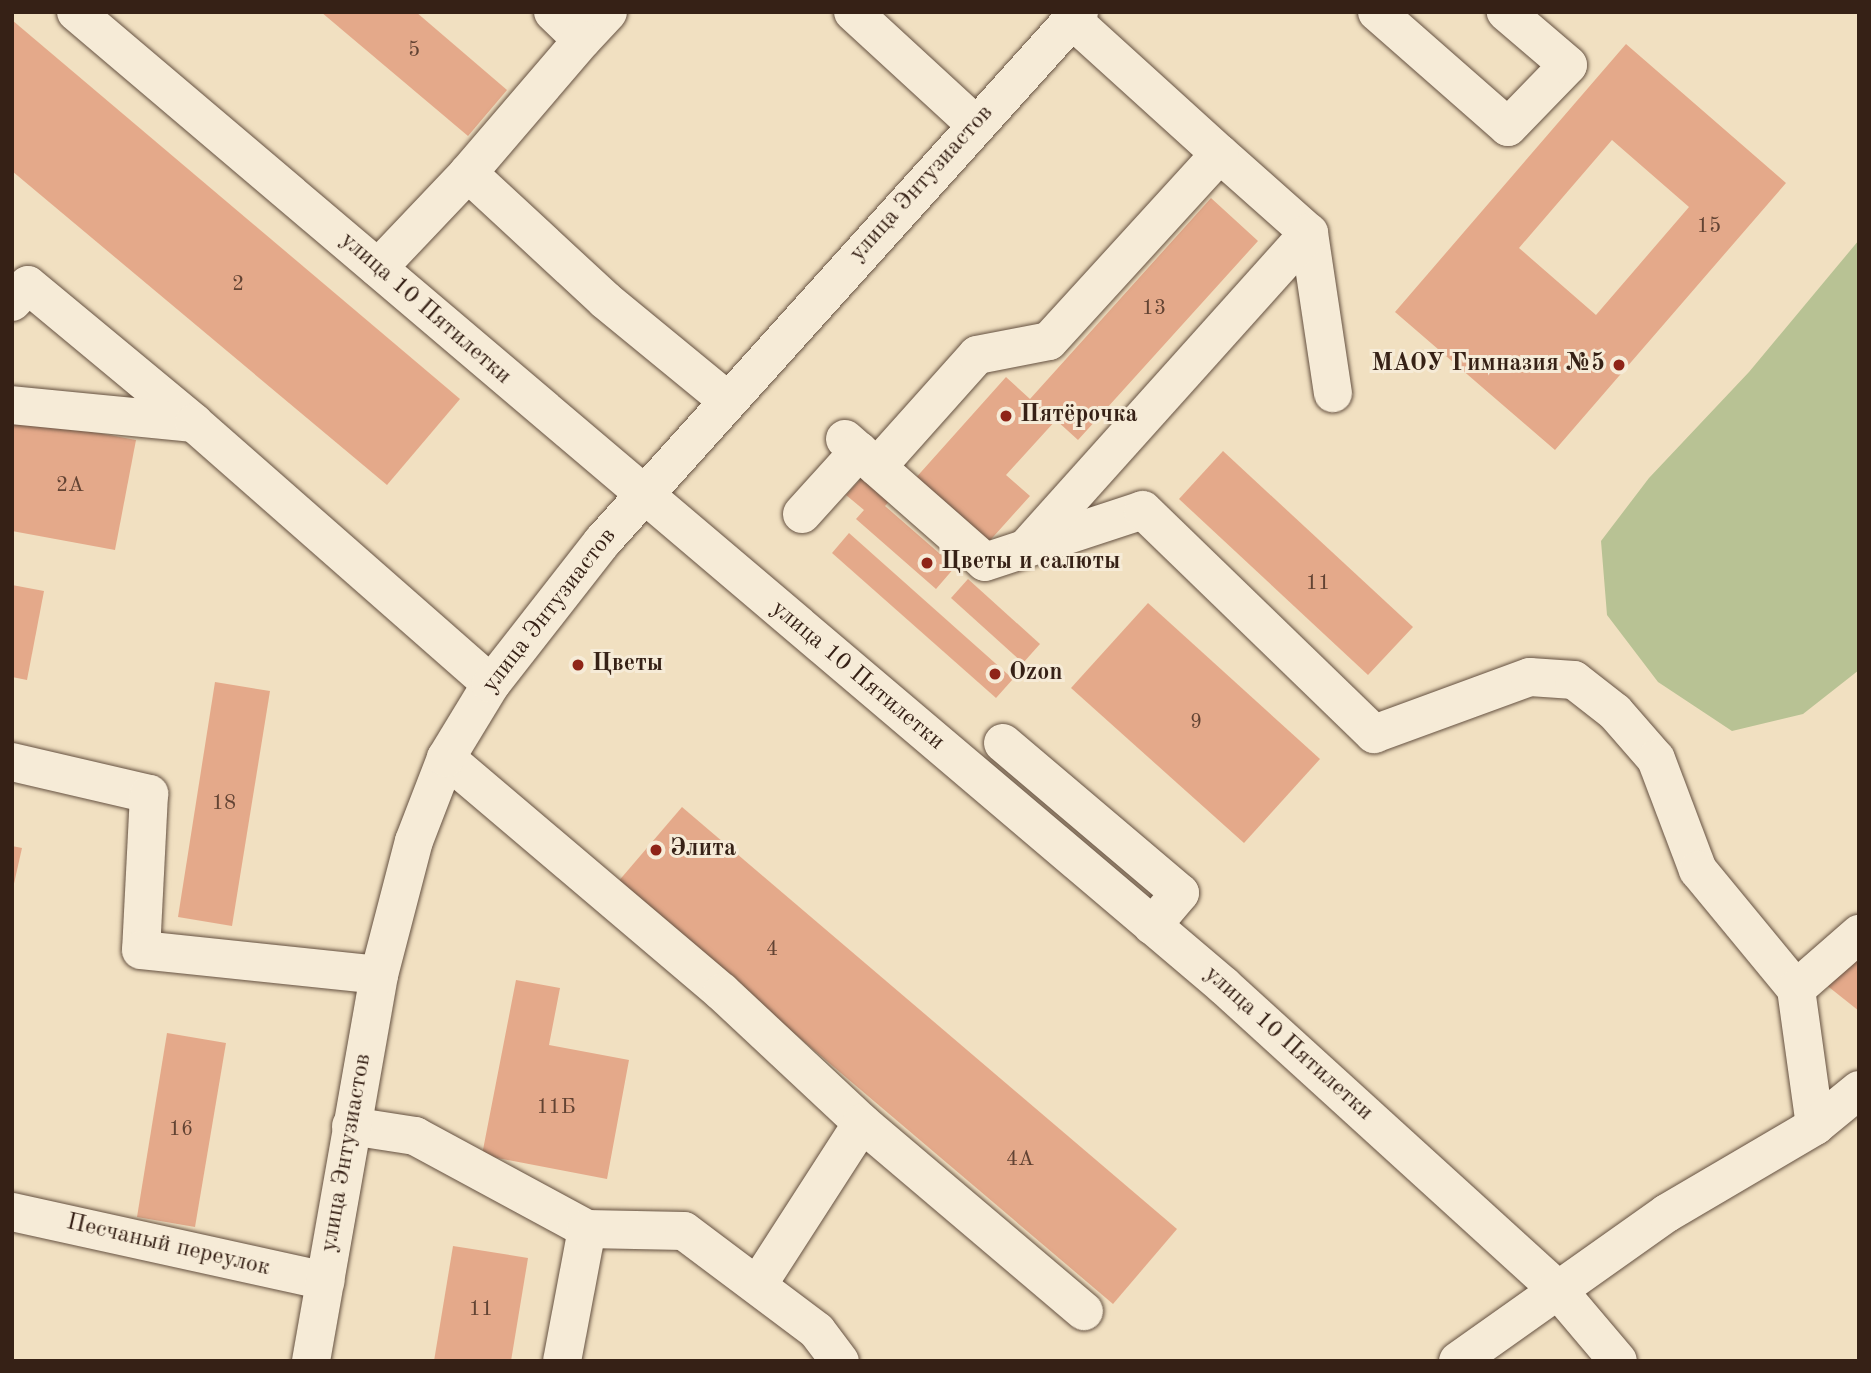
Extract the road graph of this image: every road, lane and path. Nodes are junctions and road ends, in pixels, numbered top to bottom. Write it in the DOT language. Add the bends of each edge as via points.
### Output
graph roads {
  1 [pos="76,12"];
  2 [pos="553,12"];
  3 [pos="608,12"];
  4 [pos="853,12"];
  5 [pos="1377,12"];
  6 [pos="1506,12"];
  7 [pos="1075,16"];
  8 [pos="582,40"];
  9 [pos="975,124"];
  10 [pos="1220,153"];
  11 [pos="468,173"];
  12 [pos="1309,233"];
  13 [pos="378,268"];
  14 [pos="12,302"];
  15 [pos="1333,393"];
  16 [pos="728,401"];
  17 [pos="12,405"];
  18 [pos="194,423"];
  19 [pos="860,452"];
  20 [pos="643,495"];
  21 [pos="802,514"];
  22 [pos="1026,549"];
  23 [pos="491,684"];
  24 [pos="1003,743"];
  25 [pos="446,758"];
  26 [pos="12,762"];
  27 [pos="1152,926"];
  28 [pos="1859,934"];
  29 [pos="379,975"];
  30 [pos="1796,989"];
  31 [pos="1859,1090"];
  32 [pos="862,1122"];
  33 [pos="351,1126"];
  34 [pos="1815,1126"];
  35 [pos="12,1212"];
  36 [pos="587,1229"];
  37 [pos="325,1281"];
  38 [pos="759,1283"];
  39 [pos="1557,1289"];
  40 [pos="1084,1311"];
  41 [pos="311,1361"];
  42 [pos="562,1361"];
  43 [pos="840,1361"];
  44 [pos="1458,1361"];
  45 [pos="1618,1361"];
  1 -- 13 [label="street, улица 10 Пятилетки"];
  2 -- 8 [label="street"];
  3 -- 8 [label="street"];
  4 -- 9 [label="street"];
  5 -- 6 [label="street" via="1508,127 1568,65"];
  7 -- 9 [label="street, улица Энтузиастов"];
  7 -- 10 [label="street"];
  8 -- 11 [label="street"];
  9 -- 16 [label="street, улица Энтузиастов"];
  10 -- 12 [label="street"];
  10 -- 19 [label="street" via="1049,341 978,355"];
  11 -- 13 [label="street"];
  11 -- 16 [label="street" via="606,300"];
  12 -- 15 [label="street"];
  12 -- 22 [label="street"];
  13 -- 20 [label="street, улица 10 Пятилетки"];
  14 -- 18 [label="street" via="28,285"];
  16 -- 20 [label="street, улица Энтузиастов"];
  17 -- 18 [label="street"];
  18 -- 23 [label="street"];
  19 -- 21 [label="street"];
  19 -- 22 [label="street" via="985,562"];
  20 -- 23 [label="street, улица Энтузиастов"];
  20 -- 27 [label="street, улица 10 Пятилетки"];
  22 -- 30 [label="street" via="1143,510 1374,734 1530,677 1574,680 1615,712 1656,759 1698,870"];
  23 -- 25 [label="street, улица Энтузиастов"];
  24 -- 27 [label="street" via="1180,893"];
  25 -- 29 [label="street, улица Энтузиастов" via="414,841"];
  25 -- 32 [label="street" via="722,992"];
  26 -- 29 [label="street" via="149,794 141,950"];
  27 -- 39 [label="street, улица 10 Пятилетки"];
  28 -- 30 [label="street"];
  29 -- 33 [label="street, улица Энтузиастов"];
  30 -- 34 [label="street"];
  31 -- 34 [label="street"];
  32 -- 38 [label="street"];
  32 -- 40 [label="street"];
  33 -- 36 [label="street" via="415,1136"];
  33 -- 37 [label="street, улица Энтузиастов"];
  34 -- 39 [label="street" via="1667,1213"];
  35 -- 37 [label="street, Песчаный переулок"];
  36 -- 38 [label="street" via="684,1231"];
  36 -- 42 [label="street"];
  37 -- 41 [label="street, улица Энтузиастов"];
  38 -- 43 [label="street" via="817,1331"];
  39 -- 44 [label="street"];
  39 -- 45 [label="street, улица 10 Пятилетки"];
}
